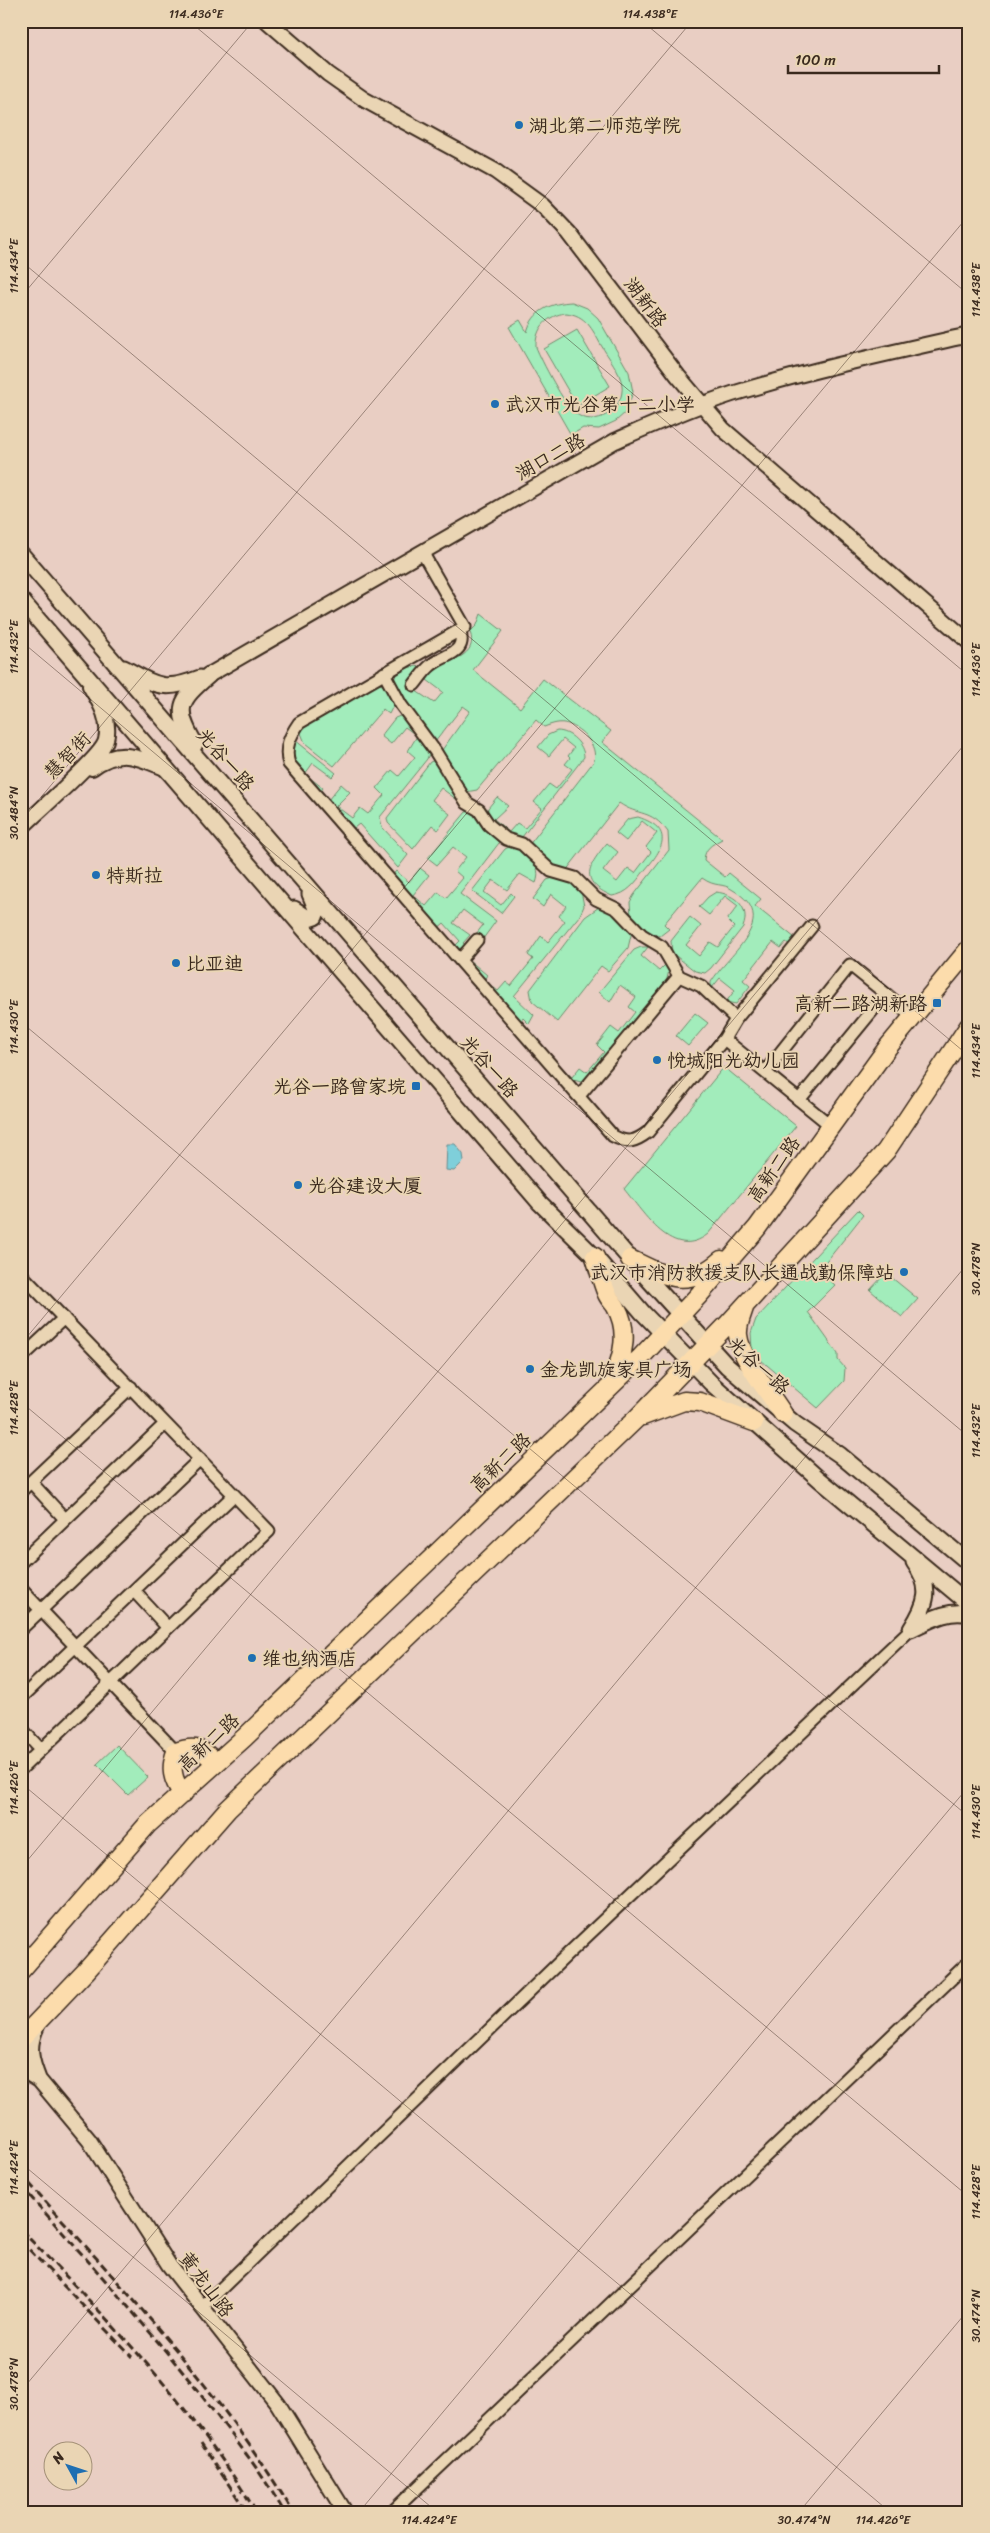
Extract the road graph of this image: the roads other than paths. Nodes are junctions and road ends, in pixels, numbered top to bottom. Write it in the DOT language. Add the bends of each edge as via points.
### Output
graph roads {
  1 [pos="267,21"];
  2 [pos="969,335"];
  3 [pos="702,405"];
  4 [pos="422,552"];
  5 [pos="21,554"];
  6 [pos="21,600"];
  7 [pos="459,630"];
  8 [pos="969,642"];
  9 [pos="114,662"];
  10 [pos="82,670"];
  11 [pos="384,673"];
  12 [pos="209,675"];
  13 [pos="414,685"];
  14 [pos="169,770"];
  15 [pos="209,770"];
  16 [pos="21,828"];
  17 [pos="21,836"];
  18 [pos="297,872"];
  19 [pos="275,893"];
  20 [pos="812,926"];
  21 [pos="477,940"];
  22 [pos="969,949"];
  23 [pos="460,960"];
  24 [pos="679,976"];
  25 [pos="886,994"];
  26 [pos="913,1016"];
  27 [pos="736,1019"];
  28 [pos="969,1026"];
  29 [pos="724,1039"];
  30 [pos="765,1072"];
  31 [pos="579,1096"];
  32 [pos="799,1100"];
  33 [pos="830,1125"];
  34 [pos="757,1228"];
  35 [pos="594,1257"];
  36 [pos="630,1259"];
  37 [pos="23,1278"];
  38 [pos="746,1303"];
  39 [pos="680,1315"];
  40 [pos="64,1318"];
  41 [pos="663,1333"];
  42 [pos="708,1345"];
  43 [pos="21,1358"];
  44 [pos="691,1362"];
  45 [pos="130,1387"];
  46 [pos="607,1389"];
  47 [pos="783,1414"];
  48 [pos="636,1419"];
  49 [pos="754,1422"];
  50 [pos="166,1424"];
  51 [pos="200,1459"];
  52 [pos="30,1482"];
  53 [pos="21,1491"];
  54 [pos="234,1495"];
  55 [pos="66,1519"];
  56 [pos="905,1551"];
  57 [pos="21,1562"];
  58 [pos="969,1564"];
  59 [pos="21,1589"];
  60 [pos="134,1591"];
  61 [pos="969,1604"];
  62 [pos="41,1610"];
  63 [pos="969,1614"];
  64 [pos="168,1628"];
  65 [pos="21,1629"];
  66 [pos="911,1630"];
  67 [pos="76,1646"];
  68 [pos="111,1683"];
  69 [pos="21,1698"];
  70 [pos="21,1728"];
  71 [pos="41,1750"];
  72 [pos="176,1752"];
  73 [pos="216,1763"];
  74 [pos="21,1769"];
  75 [pos="183,1794"];
  76 [pos="35,1952"];
  77 [pos="969,1962"];
  78 [pos="21,1963"];
  79 [pos="21,1970"];
  80 [pos="43,2014"];
  81 [pos="21,2039"];
  82 [pos="21,2069"];
  83 [pos="39,2080"];
  84 [pos="201,2308"];
  85 [pos="345,2512"];
  86 [pos="392,2512"];
  1 -- 3 [label="street, 湖新路" via="328,74 358,95 502,176 543,206 569,233"];
  2 -- 3 [label="street, 湖口二路" via="784,379"];
  3 -- 4 [label="street, 湖口二路" via="615,441"];
  3 -- 8 [label="street, 湖新路" via="723,430"];
  4 -- 7 [label="street" via="465,627"];
  4 -- 12 [label="street, 湖口二路"];
  5 -- 9 [label="main road, 光谷一路"];
  6 -- 10 [label="main road"];
  7 -- 11 [label="street"];
  7 -- 13 [label="street" via="461,645 430,665"];
  9 -- 12 [label="main road" via="149,682 164,686 173,687"];
  9 -- 15 [label="main road, 光谷一路"];
  10 -- 14 [label="main road"];
  10 -- 16 [label="street, 慧智街" via="105,715 104,746"];
  11 -- 23 [label="street" via="299,723 291,734 286,755 289,764"];
  11 -- 24 [label="street" via="401,705 467,803 479,810 489,825 506,840 522,844 551,871 576,878 596,899 617,909 642,935 662,947"];
  12 -- 15 [label="main road" via="188,692 182,714 184,724"];
  14 -- 17 [label="street, 慧智街" via="141,758 107,759 94,767"];
  14 -- 19 [label="main road"];
  15 -- 18 [label="main road, 光谷一路"];
  18 -- 19 [label="main road" via="312,898 317,911 315,917 308,919"];
  18 -- 36 [label="main road, 光谷一路"];
  19 -- 35 [label="main road" via="540,1203"];
  20 -- 27 [label="street"];
  21 -- 23 [label="street"];
  22 -- 26 [label="main road, 高新二路"];
  23 -- 31 [label="street"];
  24 -- 27 [label="street" via="701,986"];
  24 -- 31 [label="street"];
  25 -- 26 [label="street"];
  25 -- 30 [label="street" via="850,965"];
  25 -- 32 [label="street"];
  26 -- 33 [label="main road, 高新二路"];
  27 -- 29 [label="street"];
  28 -- 38 [label="main road" via="886,1151"];
  29 -- 30 [label="street"];
  29 -- 31 [label="street" via="648,1132 636,1141 624,1142 613,1136"];
  30 -- 32 [label="street"];
  32 -- 33 [label="street"];
  33 -- 34 [label="main road, 高新二路"];
  34 -- 36 [label="main road" via="708,1271 688,1278 668,1278"];
  34 -- 39 [label="main road, 高新二路"];
  35 -- 41 [label="main road"];
  35 -- 46 [label="main road" via="624,1328 620,1364"];
  36 -- 39 [label="main road, 光谷一路"];
  37 -- 40 [label="street"];
  38 -- 42 [label="main road"];
  38 -- 47 [label="main road" via="738,1324 741,1345"];
  39 -- 41 [label="main road, 高新二路"];
  39 -- 42 [label="main road, 光谷一路"];
  40 -- 43 [label="street"];
  40 -- 45 [label="street"];
  41 -- 44 [label="main road"];
  41 -- 46 [label="main road, 高新二路"];
  42 -- 44 [label="main road"];
  42 -- 47 [label="main road, 光谷一路" via="727,1366"];
  44 -- 48 [label="main road"];
  44 -- 49 [label="main road"];
  45 -- 50 [label="street"];
  45 -- 52 [label="street"];
  46 -- 73 [label="main road, 高新二路"];
  47 -- 58 [label="main road, 光谷一路" via="840,1455"];
  48 -- 49 [label="main road" via="684,1401 700,1402"];
  48 -- 80 [label="main road" via="241,1796 86,1971"];
  49 -- 56 [label="main road"];
  50 -- 51 [label="street"];
  50 -- 55 [label="street"];
  51 -- 54 [label="street"];
  51 -- 62 [label="street"];
  52 -- 53 [label="street"];
  52 -- 55 [label="street"];
  54 -- 60 [label="street"];
  54 -- 64 [label="street" via="269,1531"];
  55 -- 57 [label="street"];
  56 -- 61 [label="main road"];
  56 -- 66 [label="main road" via="921,1572 926,1590 925,1608"];
  59 -- 62 [label="street"];
  60 -- 64 [label="street"];
  60 -- 67 [label="street"];
  62 -- 65 [label="street"];
  62 -- 67 [label="street"];
  63 -- 66 [label="main road" via="944,1615"];
  64 -- 68 [label="street"];
  66 -- 84 [label="street" via="569,1953"];
  67 -- 68 [label="street"];
  67 -- 69 [label="street"];
  68 -- 71 [label="street"];
  68 -- 72 [label="street"];
  70 -- 71 [label="street"];
  71 -- 74 [label="street"];
  72 -- 73 [label="main road" via="189,1747 199,1748"];
  72 -- 75 [label="main road" via="172,1773"];
  73 -- 75 [label="main road, 高新二路"];
  75 -- 76 [label="main road, 高新二路" via="147,1825"];
  76 -- 78 [label="street"];
  76 -- 79 [label="main road, 高新二路"];
  77 -- 86 [label="street"];
  80 -- 81 [label="main road"];
  80 -- 83 [label="street, 黄龙山路" via="30,2040 30,2058"];
  82 -- 83 [label="street, 黄龙山路"];
  83 -- 84 [label="street, 黄龙山路" via="89,2140 150,2239"];
  84 -- 85 [label="street, 黄龙山路" via="278,2404"];
}
